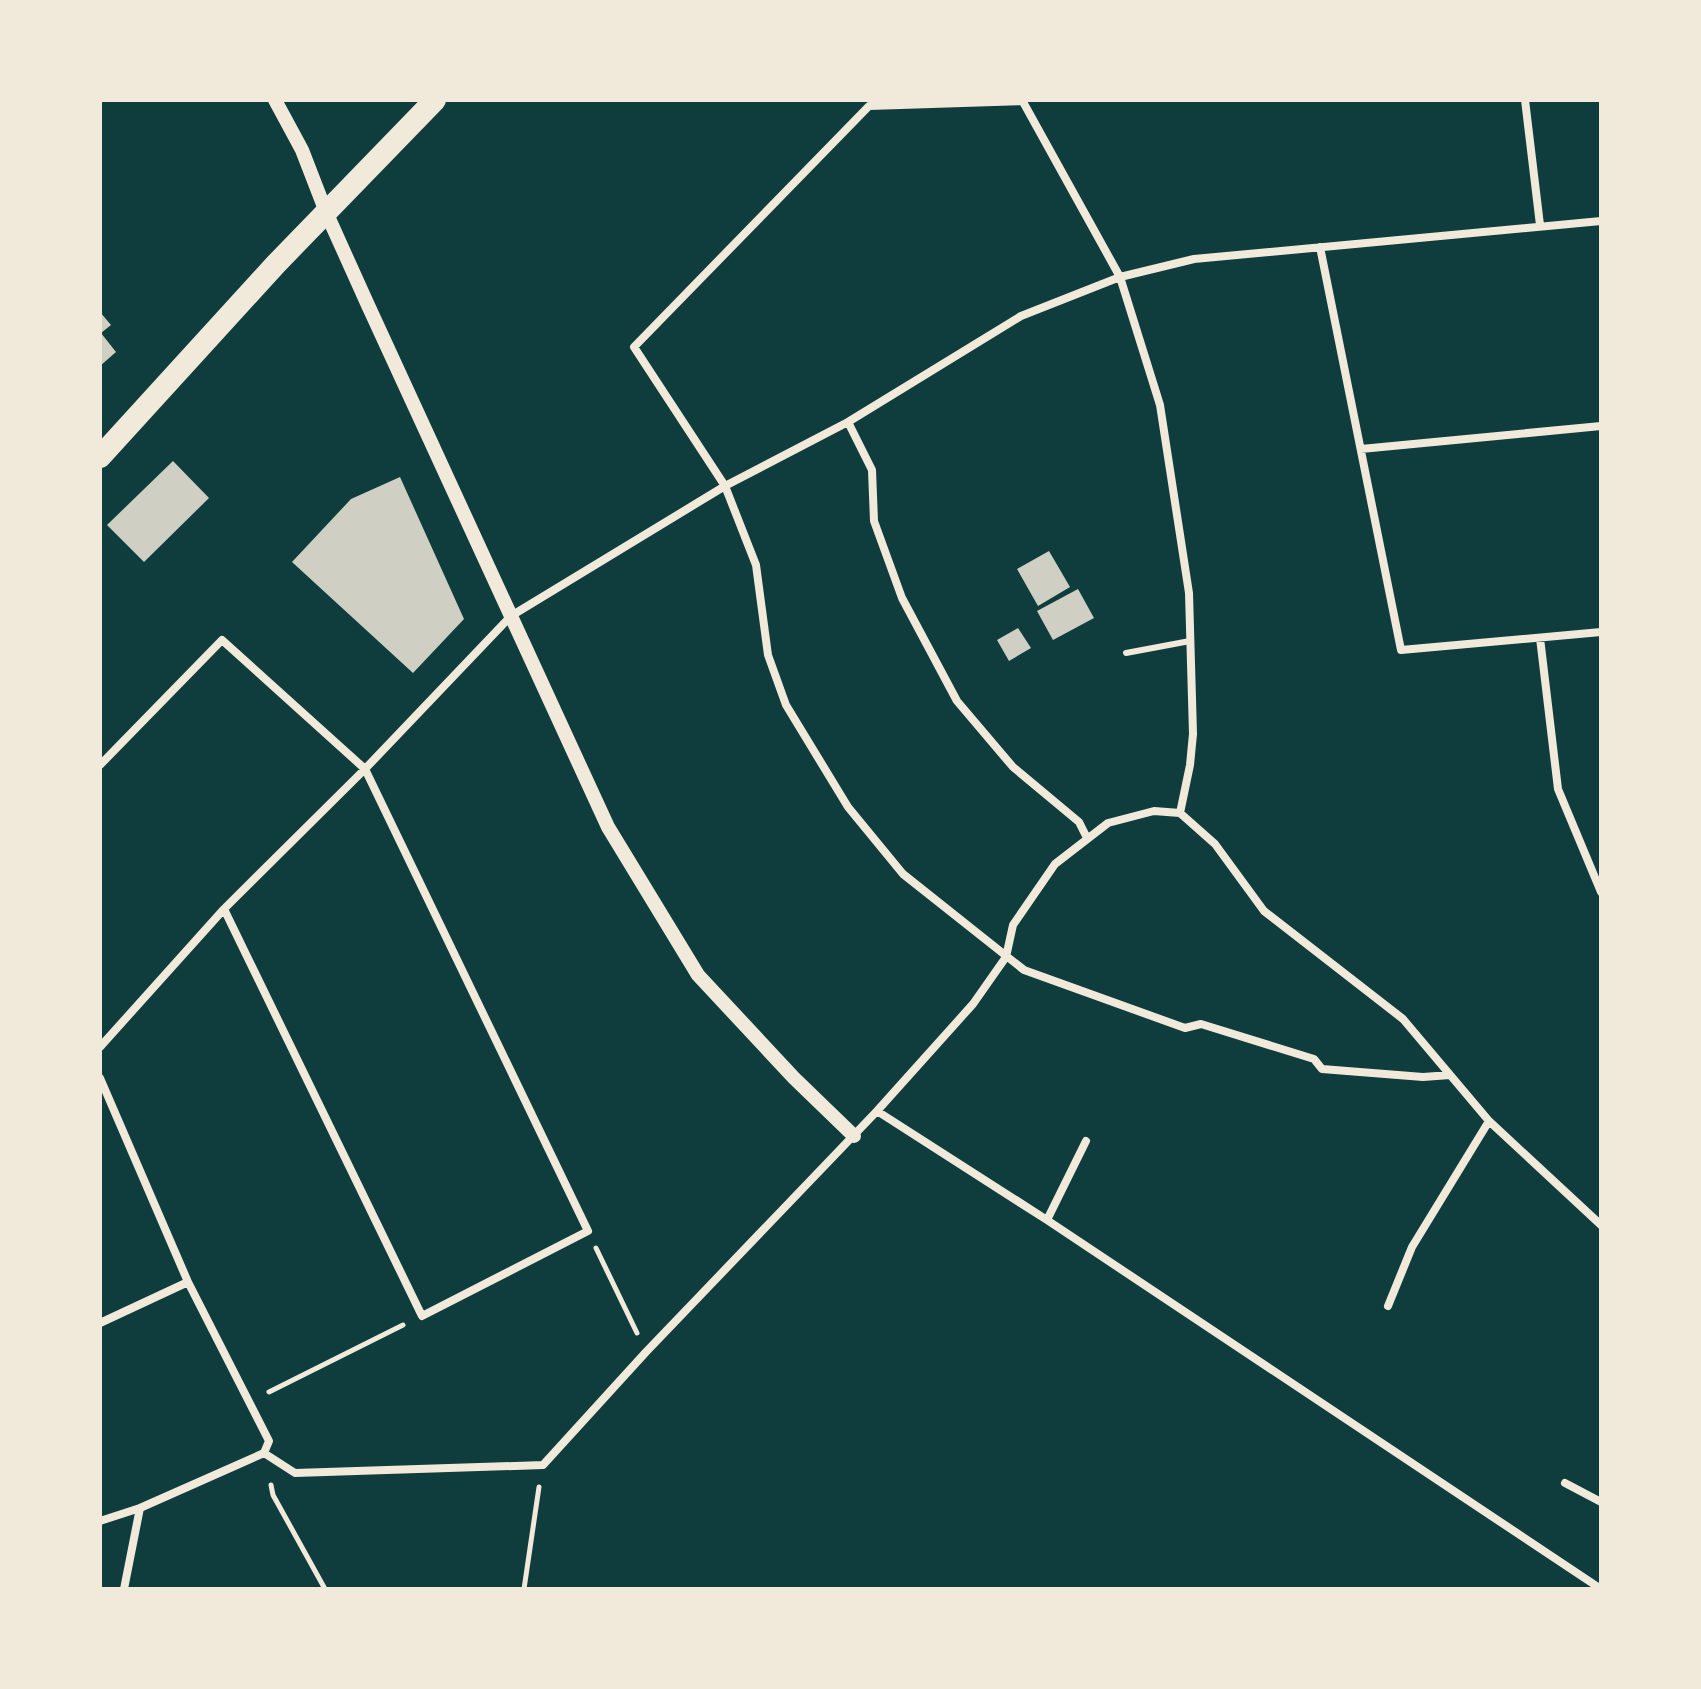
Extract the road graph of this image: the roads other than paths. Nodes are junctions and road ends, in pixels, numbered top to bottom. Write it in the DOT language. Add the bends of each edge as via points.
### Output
graph roads {
  1 [pos="275,100"];
  2 [pos="435,100"];
  3 [pos="1022,100"];
  4 [pos="1525,100"];
  5 [pos="866,103"];
  6 [pos="326,212"];
  7 [pos="1601,221"];
  8 [pos="1540,225"];
  9 [pos="1320,247"];
  10 [pos="1120,277"];
  11 [pos="848,422"];
  12 [pos="1601,426"];
  13 [pos="1361,449"];
  14 [pos="100,457"];
  15 [pos="725,486"];
  16 [pos="511,616"];
  17 [pos="1601,632"];
  18 [pos="1540,638"];
  19 [pos="1190,641"];
  20 [pos="1126,653"];
  21 [pos="100,765"];
  22 [pos="365,769"];
  23 [pos="1180,813"];
  24 [pos="1087,838"];
  25 [pos="1597,872"];
  26 [pos="1601,892"];
  27 [pos="224,909"];
  28 [pos="1006,957"];
  29 [pos="100,1047"];
  30 [pos="1450,1075"];
  31 [pos="100,1078"];
  32 [pos="877,1111"];
  33 [pos="1489,1121"];
  34 [pos="854,1136"];
  35 [pos="1086,1141"];
  36 [pos="1047,1220"];
  37 [pos="1601,1225"];
  38 [pos="188,1282"];
  39 [pos="1388,1306"];
  40 [pos="100,1323"];
  41 [pos="264,1453"];
  42 [pos="1565,1483"];
  43 [pos="1601,1502"];
  44 [pos="140,1508"];
  45 [pos="100,1521"];
  46 [pos="124,1589"];
  47 [pos="1601,1589"];
  1 -- 6 [label="street"];
  2 -- 6 [label="highway"];
  3 -- 5 [label="street"];
  3 -- 10 [label="street"];
  4 -- 8 [label="street"];
  5 -- 15 [label="street" via="634,347"];
  6 -- 14 [label="highway"];
  6 -- 16 [label="street"];
  7 -- 8 [label="street"];
  8 -- 9 [label="street"];
  9 -- 10 [label="street" via="1194,259"];
  9 -- 13 [label="street"];
  10 -- 11 [label="street" via="1021,316"];
  10 -- 19 [label="street" via="1160,405 1189,593"];
  11 -- 15 [label="street"];
  11 -- 24 [label="street" via="872,470 874,521 902,598 957,701 1013,767 1079,822"];
  12 -- 13 [label="street"];
  13 -- 18 [label="street" via="1401,650"];
  15 -- 16 [label="street"];
  15 -- 28 [label="street" via="756,565 768,655 786,705 848,807 903,874"];
  16 -- 22 [label="street"];
  16 -- 34 [label="street" via="608,827 698,975"];
  17 -- 18 [label="street"];
  18 -- 25 [label="street" via="1558,789"];
  19 -- 20 [label="lane"];
  19 -- 23 [label="street" via="1193,734"];
  21 -- 22 [label="street" via="222,640"];
  22 -- 27 [label="street"];
  22 -- 27 [label="street" via="588,1231 422,1316"];
  23 -- 24 [label="street" via="1154,811 1108,823"];
  23 -- 30 [label="street" via="1215,844 1264,911 1403,1019"];
  24 -- 28 [label="street" via="1055,864 1035,891 1013,925"];
  25 -- 26 [label="street"];
  27 -- 29 [label="street"];
  28 -- 30 [label="street" via="1024,970 1185,1028 1201,1024 1314,1059 1322,1069"];
  28 -- 32 [label="street" via="973,1004"];
  30 -- 33 [label="street"];
  31 -- 38 [label="street"];
  32 -- 34 [label="street"];
  32 -- 36 [label="street"];
  33 -- 37 [label="street"];
  33 -- 39 [label="street" via="1412,1247"];
  34 -- 41 [label="street" via="543,1465 295,1473"];
  35 -- 36 [label="street"];
  36 -- 47 [label="street"];
  38 -- 40 [label="street"];
  38 -- 41 [label="street" via="269,1441"];
  41 -- 44 [label="street"];
  42 -- 43 [label="street"];
  44 -- 45 [label="street"];
  44 -- 46 [label="street"];
}
